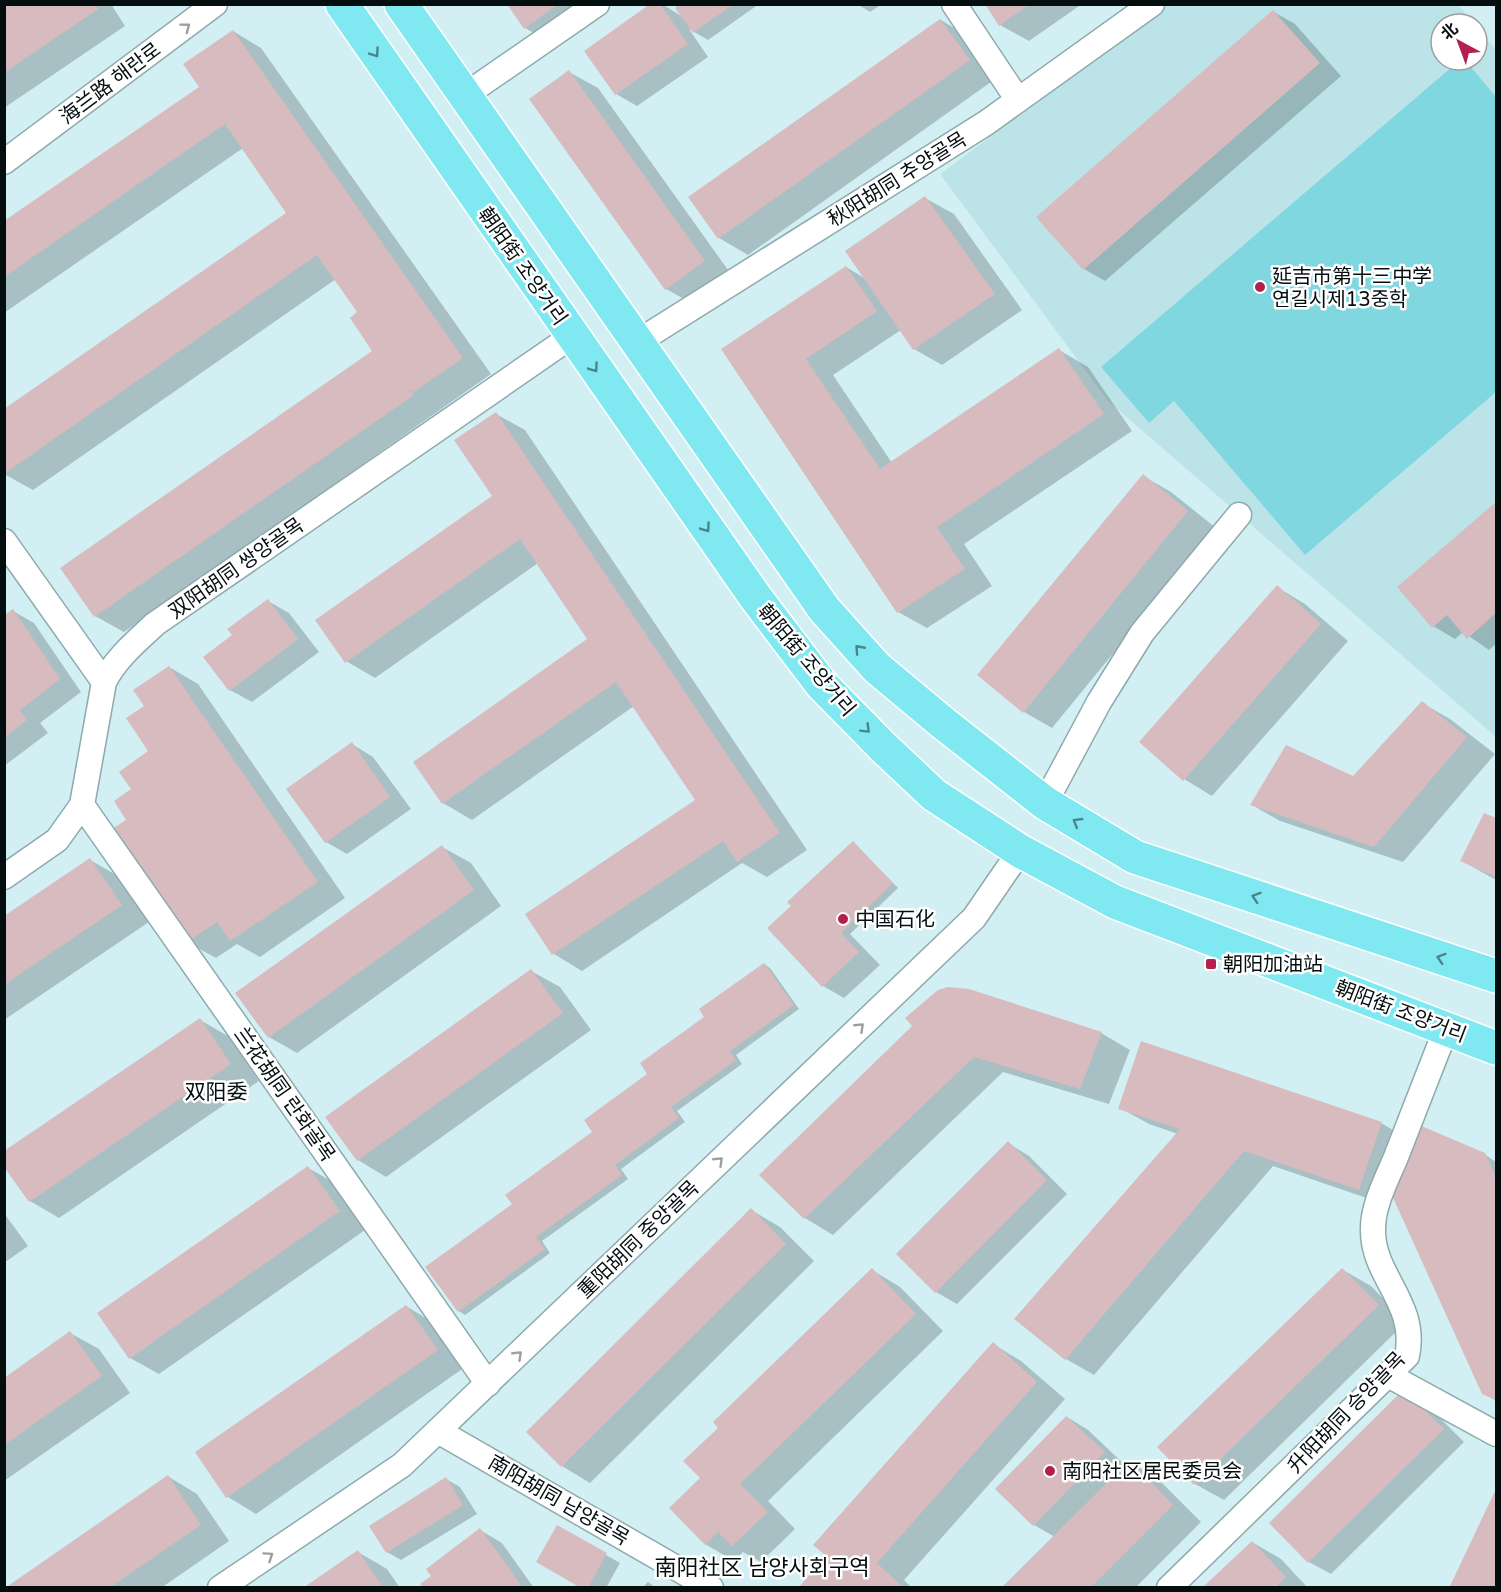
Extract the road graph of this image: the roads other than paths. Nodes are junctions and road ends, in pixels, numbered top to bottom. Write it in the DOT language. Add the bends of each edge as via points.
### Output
graph roads {
  1 [pos="215,4"];
  2 [pos="342,4"];
  3 [pos="400,4"];
  4 [pos="597,4"];
  5 [pos="954,4"];
  6 [pos="1152,4"];
  7 [pos="464,96"];
  8 [pos="1018,100"];
  9 [pos="4,162"];
  10 [pos="572,336"];
  11 [pos="636,344"];
  12 [pos="1239,515"];
  13 [pos="4,541"];
  14 [pos="104,682"];
  15 [pos="1045,803"];
  16 [pos="82,805"];
  17 [pos="1020,851"];
  18 [pos="4,877"];
  19 [pos="1497,976"];
  20 [pos="1446,1029"];
  21 [pos="1497,1048"];
  22 [pos="1388,1375"];
  23 [pos="488,1384"];
  24 [pos="438,1431"];
  25 [pos="1497,1434"];
  26 [pos="220,1587"];
  27 [pos="711,1587"];
  28 [pos="1169,1587"];
  9 -- 1 [label="street, 海兰路 해란로, one-way"];
  2 -- 10 [label="main road, 朝阳街 조양거리, one-way"];
  3 -- 7 [label="main road"];
  4 -- 7 [label="street"];
  5 -- 8 [label="street"];
  6 -- 8 [label="street, 秋阳胡同 추양골목"];
  7 -- 11 [label="main road"];
  8 -- 11 [label="street, 秋阳胡同 추양골목"];
  10 -- 14 [label="street, 双阳胡同 쌍양골목" via="155,624 116,662"];
  10 -- 17 [label="main road, 朝阳街 조양거리, one-way" via="822,685 934,795"];
  15 -- 11 [label="main road, one-way" via="869,660 824,609"];
  12 -- 15 [label="street" via="1142,633 1099,702"];
  13 -- 14 [label="street"];
  14 -- 16 [label="street, 双阳胡同 쌍양골목"];
  19 -- 15 [label="main road, one-way" via="1135,858"];
  16 -- 18 [label="street, 双阳胡同 쌍양골목" via="57,840"];
  16 -- 23 [label="street, 兰花胡同 란화골목"];
  17 -- 20 [label="main road, 朝阳街 조양거리" via="1115,902"];
  23 -- 17 [label="street, 重阳胡同 중양골목, one-way" via="974,918"];
  20 -- 21 [label="main road, 朝阳街 조양거리"];
  20 -- 22 [label="street, 升阳胡同 승양골목" via="1380,1197 1373,1231 1380,1261 1406,1315 1411,1338 1407,1356"];
  22 -- 25 [label="street"];
  22 -- 28 [label="street, 升阳胡同 승양골목"];
  23 -- 24 [label="street, 重阳胡同 중양골목"];
  26 -- 24 [label="street, 重阳胡同 중양골목, one-way" via="402,1466"];
  24 -- 27 [label="street, 南阳胡同 남양골목"];
}
